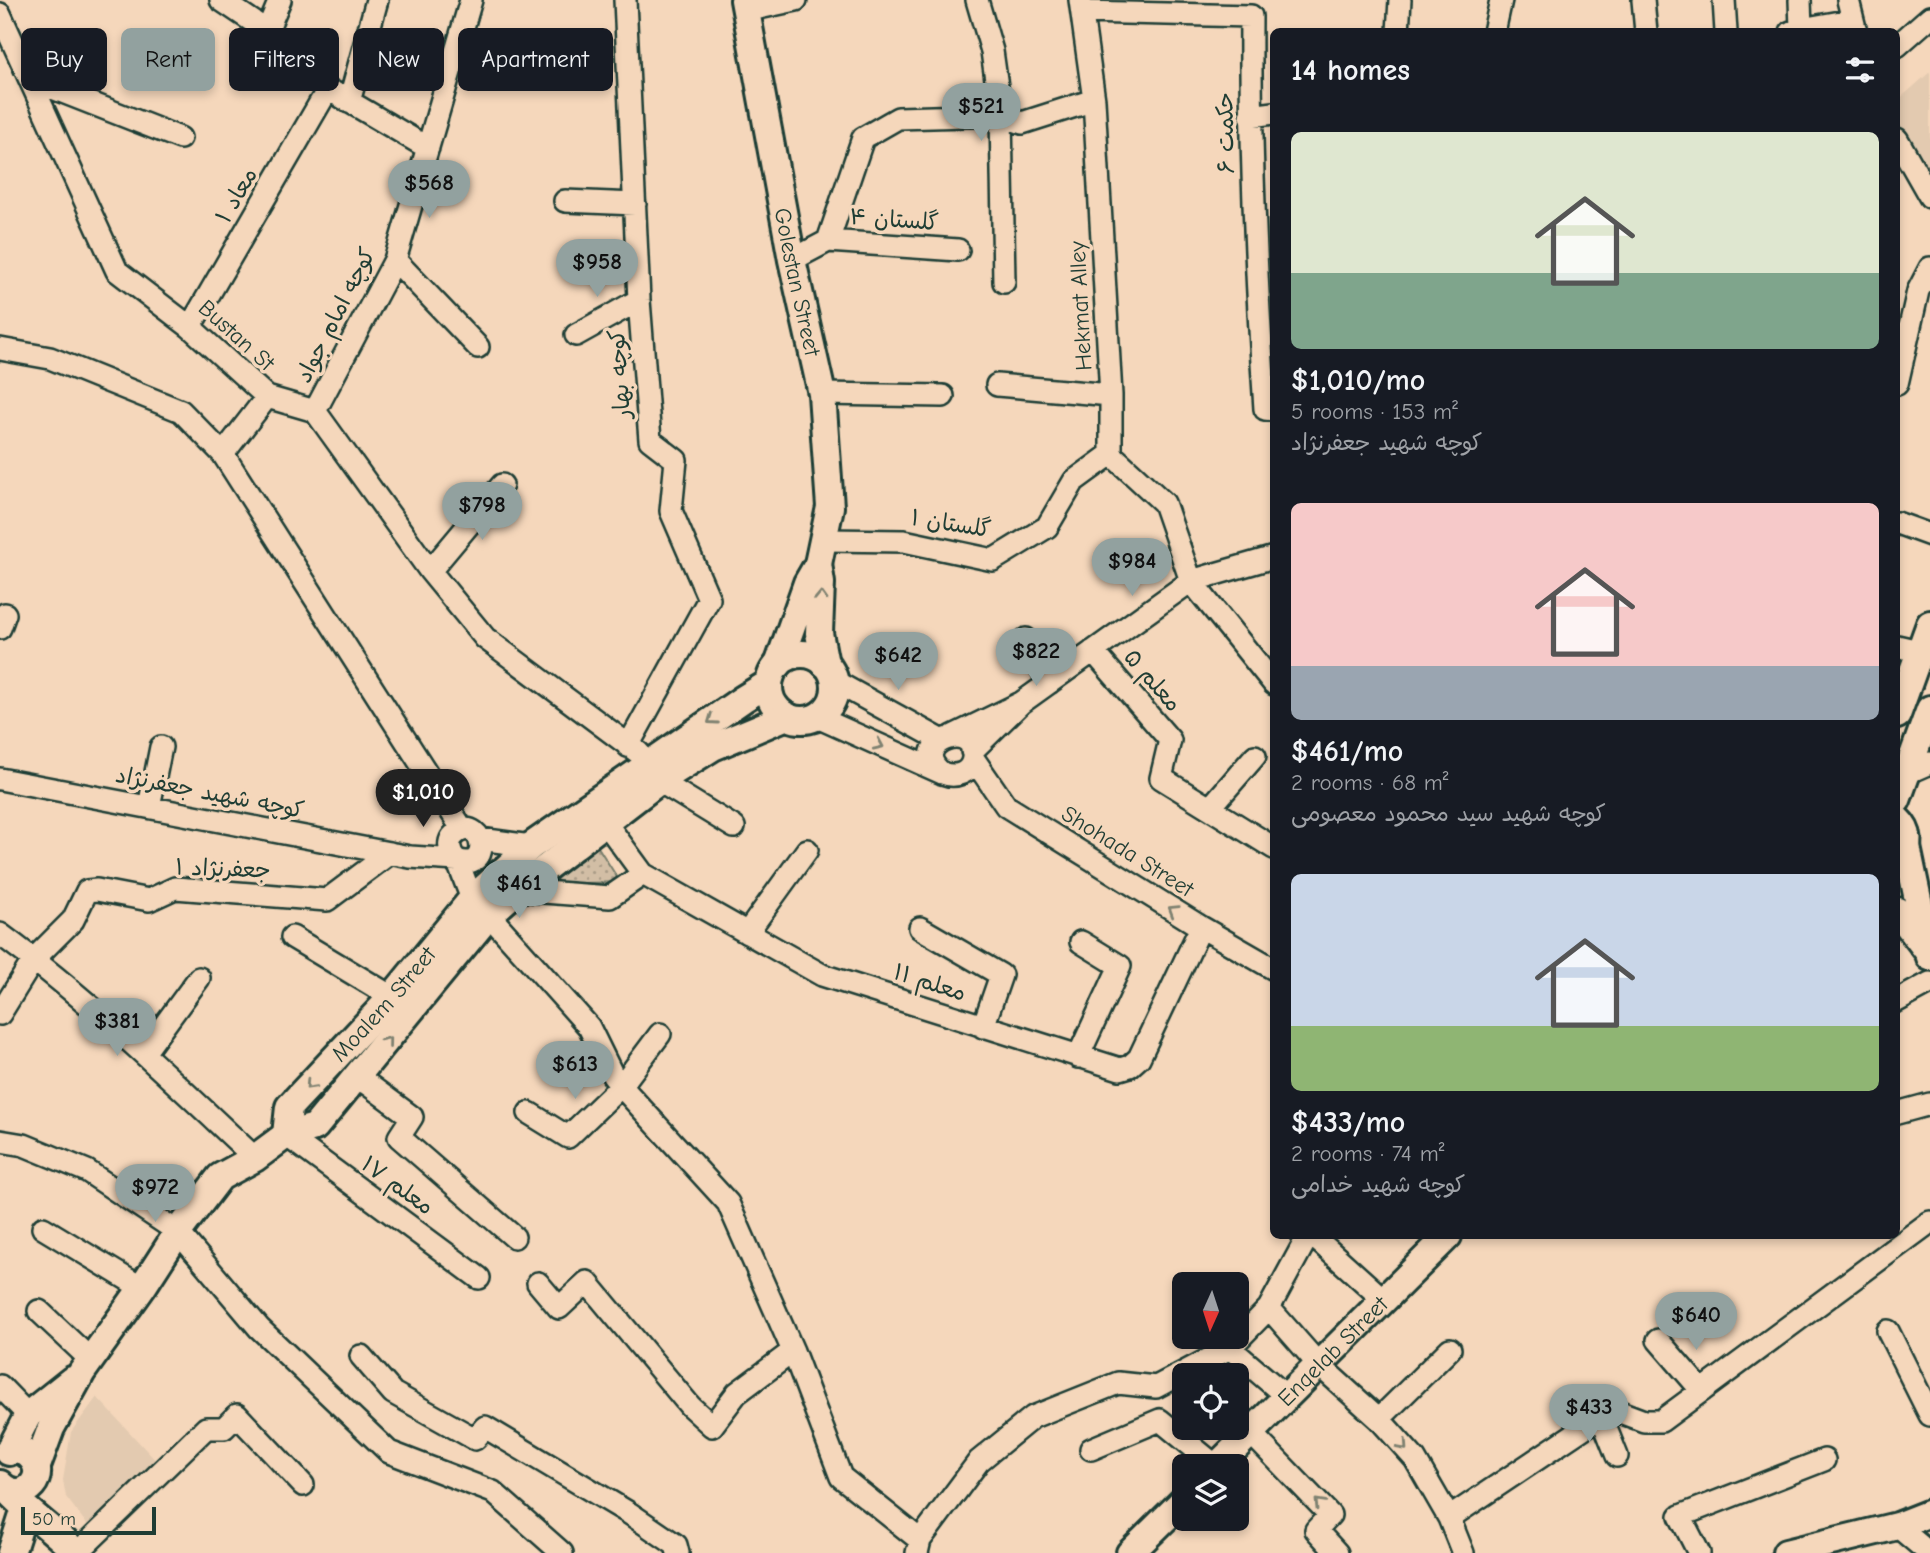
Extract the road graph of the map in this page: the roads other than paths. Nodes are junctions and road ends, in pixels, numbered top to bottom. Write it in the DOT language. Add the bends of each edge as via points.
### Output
graph roads {
  1 [pos="221,0"];
  2 [pos="280,0"];
  3 [pos="377,0"];
  4 [pos="471,0"];
  5 [pos="625,0"];
  6 [pos="796,0"];
  7 [pos="977,0"];
  8 [pos="1400,0"];
  9 [pos="1500,0"];
  10 [pos="1643,0"];
  11 [pos="1724,0"];
  12 [pos="1800,0"];
  13 [pos="745,6"];
  14 [pos="1081,6"];
  15 [pos="1852,12"];
  16 [pos="2,14"];
  17 [pos="1930,17"];
  18 [pos="263,28"];
  19 [pos="268,28"];
  20 [pos="1398,28"];
  21 [pos="1495,28"];
  22 [pos="1646,28"];
  23 [pos="1726,28"];
  24 [pos="1796,28"];
  25 [pos="1802,28"];
  26 [pos="1900,43"];
  27 [pos="21,56"];
  28 [pos="37,91"];
  29 [pos="60,91"];
  30 [pos="327,91"];
  31 [pos="331,91"];
  32 [pos="1094,100"];
  33 [pos="349,103"];
  34 [pos="1270,114"];
  35 [pos="1001,115"];
  36 [pos="1250,116"];
  37 [pos="180,138"];
  38 [pos="1900,144"];
  39 [pos="428,148"];
  40 [pos="1930,198"];
  41 [pos="565,201"];
  42 [pos="635,204"];
  43 [pos="1264,206"];
  44 [pos="828,242"];
  45 [pos="958,250"];
  46 [pos="396,260"];
  47 [pos="792,260"];
  48 [pos="1930,268"];
  49 [pos="1003,282"];
  50 [pos="1907,290"];
  51 [pos="639,300"];
  52 [pos="190,327"];
  53 [pos="576,335"];
  54 [pos="478,346"];
  55 [pos="0,349"];
  56 [pos="1900,356"];
  57 [pos="997,385"];
  58 [pos="822,394"];
  59 [pos="1111,395"];
  60 [pos="943,396"];
  61 [pos="267,397"];
  62 [pos="1270,410"];
  63 [pos="315,411"];
  64 [pos="223,454"];
  65 [pos="1111,454"];
  66 [pos="502,485"];
  67 [pos="1900,524"];
  68 [pos="1930,535"];
  69 [pos="822,552"];
  70 [pos="1270,558"];
  71 [pos="430,571"];
  72 [pos="1191,581"];
  73 [pos="1930,624"];
  74 [pos="1026,639"];
  75 [pos="1908,649"];
  76 [pos="1093,651"];
  77 [pos="830,673"];
  78 [pos="774,674"];
  79 [pos="1270,679"];
  80 [pos="1049,683"];
  81 [pos="1900,697"];
  82 [pos="1021,703"];
  83 [pos="1930,709"];
  84 [pos="787,716"];
  85 [pos="817,717"];
  86 [pos="947,738"];
  87 [pos="628,746"];
  88 [pos="162,747"];
  89 [pos="972,755"];
  90 [pos="1255,756"];
  91 [pos="1930,763"];
  92 [pos="656,771"];
  93 [pos="942,773"];
  94 [pos="1905,774"];
  95 [pos="0,779"];
  96 [pos="1900,790"];
  97 [pos="149,807"];
  98 [pos="1210,808"];
  99 [pos="605,822"];
  100 [pos="1900,823"];
  101 [pos="734,827"];
  102 [pos="463,842"];
  103 [pos="531,846"];
  104 [pos="1270,846"];
  105 [pos="807,850"];
  106 [pos="400,855"];
  107 [pos="1912,866"];
  108 [pos="643,874"];
  109 [pos="516,890"];
  110 [pos="480,907"];
  111 [pos="1900,915"];
  112 [pos="920,928"];
  113 [pos="1202,928"];
  114 [pos="747,933"];
  115 [pos="0,934"];
  116 [pos="292,937"];
  117 [pos="1081,942"];
  118 [pos="1929,955"];
  119 [pos="34,959"];
  120 [pos="1270,966"];
  121 [pos="200,978"];
  122 [pos="1930,983"];
  123 [pos="392,997"];
  124 [pos="1900,999"];
  125 [pos="0,1014"];
  126 [pos="983,1027"];
  127 [pos="660,1034"];
  128 [pos="144,1053"];
  129 [pos="1078,1057"];
  130 [pos="358,1077"];
  131 [pos="621,1086"];
  132 [pos="1930,1104"];
  133 [pos="1900,1112"];
  134 [pos="529,1113"];
  135 [pos="286,1135"];
  136 [pos="0,1141"];
  137 [pos="255,1158"];
  138 [pos="1930,1222"];
  139 [pos="43,1228"];
  140 [pos="178,1232"];
  141 [pos="514,1237"];
  142 [pos="1308,1239"];
  143 [pos="1313,1239"];
  144 [pos="1445,1239"];
  145 [pos="479,1278"];
  146 [pos="538,1283"];
  147 [pos="142,1289"];
  148 [pos="1384,1300"];
  149 [pos="1269,1308"];
  150 [pos="39,1311"];
  151 [pos="1250,1327"];
  152 [pos="1888,1331"];
  153 [pos="1658,1340"];
  154 [pos="1228,1349"];
  155 [pos="1231,1349"];
  156 [pos="1450,1349"];
  157 [pos="793,1351"];
  158 [pos="361,1356"];
  159 [pos="1319,1365"];
  160 [pos="86,1366"];
  161 [pos="0,1386"];
  162 [pos="1702,1391"];
  163 [pos="1287,1397"];
  164 [pos="1930,1415"];
  165 [pos="1601,1416"];
  166 [pos="1379,1419"];
  167 [pos="39,1421"];
  168 [pos="1251,1433"];
  169 [pos="1091,1449"];
  170 [pos="1202,1454"];
  171 [pos="1229,1454"];
  172 [pos="4,1456"];
  173 [pos="1617,1456"];
  174 [pos="1824,1460"];
  175 [pos="37,1469"];
  176 [pos="303,1485"];
  177 [pos="11,1495"];
  178 [pos="1930,1513"];
  179 [pos="1172,1514"];
  180 [pos="1449,1518"];
  181 [pos="1897,1526"];
  182 [pos="65,1547"];
  183 [pos="918,1547"];
  184 [pos="1141,1549"];
  185 [pos="11,1553"];
  186 [pos="562,1553"];
  187 [pos="678,1553"];
  188 [pos="1337,1553"];
  189 [pos="1463,1553"];
  190 [pos="1699,1553"];
  191 [pos="1786,1553"];
  192 [pos="1929,1553"];
  1 -- 18 [label="street"];
  2 -- 19 [label="street"];
  3 -- 33 [label="street"];
  4 -- 39 [label="street, کوچه امام جواد"];
  5 -- 42 [label="street, کوچه بهار"];
  6 -- 13 [label="street"];
  7 -- 35 [label="street" via="992,51"];
  8 -- 20 [label="street"];
  9 -- 21 [label="street"];
  10 -- 22 [label="street"];
  11 -- 23 [label="street"];
  12 -- 24 [label="street"];
  13 -- 47 [label="main road, Golestan Street"];
  14 -- 32 [label="street, Hekmat Alley"];
  14 -- 36 [label="street, حکمت ۶" via="1251,16"];
  15 -- 25 [label="street"];
  16 -- 27 [label="street, Bustan St"];
  17 -- 26 [label="street"];
  28 -- 52 [label="street, Bustan St" via="117,271"];
  29 -- 37 [label="street"];
  30 -- 52 [label="street, معاد ۱"];
  31 -- 33 [label="street"];
  32 -- 35 [label="street" via="1022,123"];
  32 -- 59 [label="street, Hekmat Alley"];
  33 -- 39 [label="street"];
  34 -- 36 [label="street"];
  35 -- 44 [label="street" via="898,118 863,138"];
  35 -- 49 [label="street"];
  36 -- 43 [label="street, حکمت ۶"];
  38 -- 40 [label="street"];
  39 -- 46 [label="street, کوچه امام جواد"];
  41 -- 42 [label="street"];
  42 -- 51 [label="street, کوچه بهار"];
  43 -- 62 [label="street, حکمت ۶" via="1265,409"];
  44 -- 45 [label="street, گلستان ۴"];
  44 -- 47 [label="street"];
  46 -- 54 [label="street"];
  46 -- 63 [label="street, کوچه امام جواد"];
  47 -- 58 [label="main road, Golestan Street"];
  48 -- 50 [label="street"];
  50 -- 56 [label="street"];
  51 -- 53 [label="street"];
  51 -- 87 [label="street, کوچه بهار" via="650,440 676,460 671,511 709,599"];
  52 -- 61 [label="street, Bustan St"];
  55 -- 64 [label="street" via="50,358 181,411"];
  57 -- 59 [label="street"];
  58 -- 60 [label="street"];
  58 -- 69 [label="main road, Golestan Street" via="830,507"];
  59 -- 65 [label="street, Hekmat Alley"];
  61 -- 63 [label="street"];
  61 -- 64 [label="street, Bustan St"];
  63 -- 71 [label="street"];
  64 -- 102 [label="street"];
  65 -- 69 [label="street, گلستان ۱" via="1074,481 1047,527 993,560 904,541"];
  65 -- 72 [label="street" via="1164,503"];
  66 -- 71 [label="street"];
  67 -- 68 [label="street"];
  77 -- 69 [label="main road, one-way" via="819,633"];
  69 -- 78 [label="main road"];
  70 -- 72 [label="street"];
  71 -- 87 [label="street" via="485,638"];
  72 -- 76 [label="street"];
  72 -- 79 [label="street"];
  73 -- 75 [label="main road"];
  74 -- 80 [label="street"];
  75 -- 81 [label="main road"];
  76 -- 80 [label="street"];
  76 -- 98 [label="street, معلم ۵" via="1170,740 1161,778"];
  77 -- 78 [label="main road" via="816,657 806,654 796,655"];
  77 -- 85 [label="main road" via="833,698"];
  77 -- 86 [label="street"];
  78 -- 84 [label="main road" via="773,703"];
  78 -- 92 [label="main road, Moalem Street, one-way"];
  80 -- 82 [label="street"];
  82 -- 86 [label="street"];
  82 -- 89 [label="street"];
  83 -- 94 [label="main road"];
  84 -- 85 [label="main road"];
  84 -- 92 [label="main road, Moalem Street"];
  85 -- 93 [label="street, one-way"];
  86 -- 89 [label="street" via="965,741"];
  86 -- 93 [label="street" via="933,750"];
  87 -- 92 [label="street"];
  88 -- 97 [label="street"];
  89 -- 93 [label="street" via="962,774"];
  113 -- 89 [label="street, Shohada Street, one-way" via="1006,806"];
  90 -- 98 [label="street"];
  91 -- 94 [label="street"];
  92 -- 99 [label="main road, Moalem Street"];
  92 -- 101 [label="street"];
  92 -- 103 [label="main road, Moalem Street"];
  94 -- 96 [label="main road"];
  95 -- 97 [label="street, کوچه شهید جعفرنژاد"];
  97 -- 106 [label="street, کوچه شهید جعفرنژاد"];
  98 -- 104 [label="street, معلم ۵"];
  99 -- 108 [label="street, معلم ۱۱"];
  99 -- 109 [label="main road, Moalem Street"];
  100 -- 107 [label="main road"];
  102 -- 103 [label="street, کوچه شهید جعفرنژاد"];
  102 -- 106 [label="street, کوچه شهید جعفرنژاد"];
  102 -- 110 [label="street"];
  103 -- 110 [label="main road, Moalem Street"];
  105 -- 114 [label="street"];
  106 -- 119 [label="street, جعفرنژاد ۱" via="327,900 175,888 149,900 92,889 73,920"];
  107 -- 118 [label="main road"];
  108 -- 109 [label="street" via="610,897"];
  108 -- 114 [label="street, معلم ۱۱"];
  109 -- 110 [label="main road, Moalem Street"];
  110 -- 123 [label="main road, Moalem Street"];
  130 -- 110 [label="main road, Moalem Street, one-way"];
  110 -- 131 [label="street" via="589,1027"];
  111 -- 118 [label="main road"];
  112 -- 126 [label="street" via="1001,975"];
  113 -- 120 [label="street, Shohada Street"];
  113 -- 129 [label="street, معلم ۱۱" via="1139,1058 1120,1069"];
  114 -- 126 [label="street, معلم ۱۱" via="822,975"];
  115 -- 119 [label="street"];
  116 -- 123 [label="street"];
  117 -- 129 [label="street" via="1120,966"];
  119 -- 125 [label="street"];
  119 -- 128 [label="street"];
  121 -- 128 [label="street"];
  122 -- 124 [label="street"];
  123 -- 135 [label="main road, Moalem Street, one-way" via="289,1107"];
  126 -- 129 [label="street, معلم ۱۱"];
  127 -- 131 [label="street"];
  128 -- 137 [label="street"];
  130 -- 135 [label="main road, Moalem Street" via="316,1127"];
  130 -- 141 [label="street" via="412,1117 399,1137"];
  131 -- 134 [label="street" via="568,1137"];
  131 -- 157 [label="street" via="727,1203"];
  132 -- 133 [label="street"];
  135 -- 137 [label="main road, Moalem Street"];
  135 -- 145 [label="street, معلم ۱۷"];
  136 -- 140 [label="street" via="24,1145 87,1171"];
  137 -- 140 [label="main road, Moalem Street" via="220,1177"];
  138 -- 162 [label="street"];
  139 -- 147 [label="street"];
  140 -- 147 [label="main road, Moalem Street"];
  140 -- 186 [label="street" via="259,1328 389,1452 493,1492"];
  142 -- 149 [label="street"];
  143 -- 148 [label="street"];
  144 -- 148 [label="main road, Enqelab Street"];
  146 -- 157 [label="street" via="559,1308 587,1282 690,1406 712,1426 737,1393"];
  147 -- 160 [label="main road, Moalem Street"];
  148 -- 159 [label="main road, Enqelab Street"];
  149 -- 151 [label="street"];
  149 -- 159 [label="street"];
  150 -- 160 [label="street"];
  152 -- 164 [label="street"];
  153 -- 162 [label="street"];
  154 -- 183 [label="street" via="1156,1387 1118,1383 1033,1417 979,1461"];
  155 -- 163 [label="street"];
  156 -- 166 [label="street"];
  157 -- 183 [label="street" via="841,1477"];
  158 -- 187 [label="street" via="393,1393 475,1439 485,1427 629,1513 676,1545"];
  159 -- 163 [label="main road, Enqelab Street"];
  159 -- 166 [label="street"];
  160 -- 167 [label="main road, Moalem Street"];
  161 -- 167 [label="street"];
  162 -- 165 [label="street" via="1661,1421 1644,1421 1612,1409"];
  163 -- 168 [label="main road, Enqelab Street"];
  165 -- 173 [label="street"];
  165 -- 180 [label="street"];
  166 -- 180 [label="street, one-way" via="1415,1459"];
  167 -- 172 [label="main road"];
  167 -- 175 [label="main road"];
  168 -- 171 [label="main road, Enqelab Street"];
  188 -- 168 [label="street, one-way" via="1316,1530 1330,1515"];
  169 -- 170 [label="street" via="1160,1420"];
  172 -- 175 [label="main road" via="23,1452"];
  174 -- 190 [label="street" via="1680,1516"];
  175 -- 177 [label="main road" via="28,1490"];
  175 -- 182 [label="main road"];
  176 -- 182 [label="street" via="237,1415 224,1428 206,1428"];
  177 -- 182 [label="main road"];
  177 -- 185 [label="main road"];
  178 -- 181 [label="main road"];
  179 -- 184 [label="main road"];
  180 -- 189 [label="street"];
  181 -- 191 [label="main road"];
  181 -- 192 [label="street"];
}
